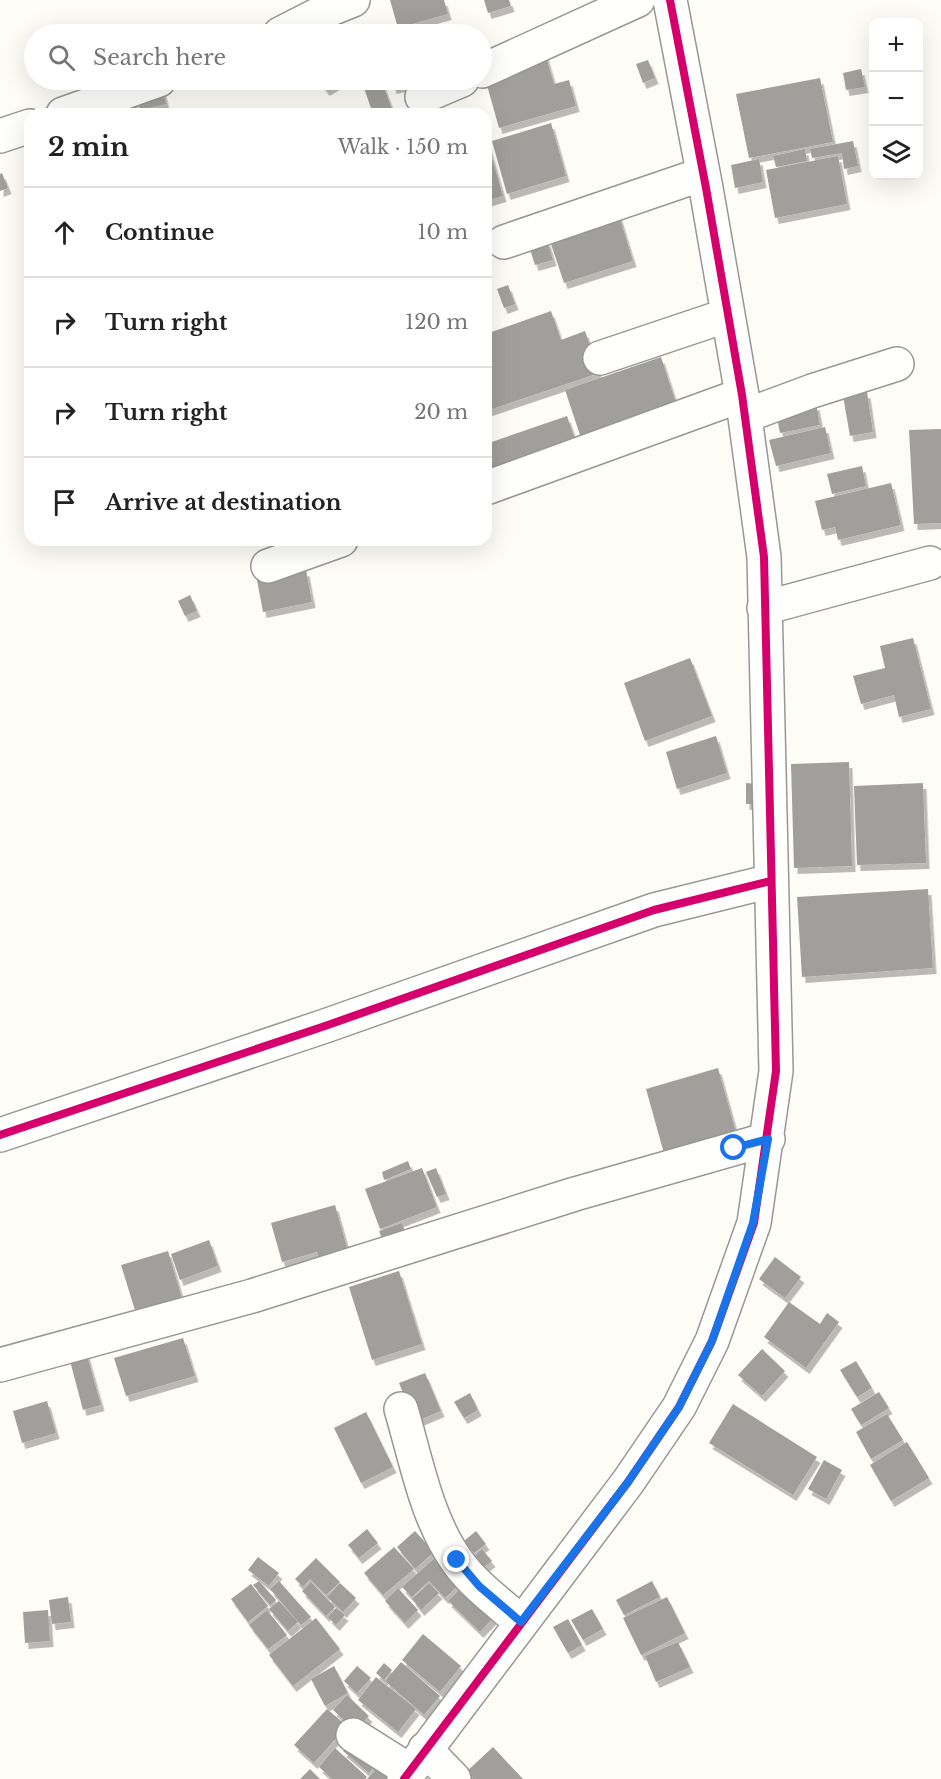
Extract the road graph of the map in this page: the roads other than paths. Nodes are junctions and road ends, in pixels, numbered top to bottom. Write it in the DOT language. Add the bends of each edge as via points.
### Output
graph roads {
  1 [pos="353,0"];
  2 [pos="638,0"];
  3 [pos="670,0"];
  4 [pos="300,24"];
  5 [pos="492,66"];
  6 [pos="131,90"];
  7 [pos="438,90"];
  8 [pos="422,97"];
  9 [pos="80,108"];
  10 [pos="24,128"];
  11 [pos="0,136"];
  12 [pos="703,174"];
  13 [pos="504,242"];
  14 [pos="728,315"];
  15 [pos="600,358"];
  16 [pos="897,364"];
  17 [pos="744,405"];
  18 [pos="492,486"];
  19 [pos="324,546"];
  20 [pos="930,563"];
  21 [pos="268,566"];
  22 [pos="764,608"];
  23 [pos="771,881"];
  24 [pos="0,1135"];
  25 [pos="768,1139"];
  26 [pos="0,1365"];
  27 [pos="401,1409"];
  28 [pos="521,1622"];
  29 [pos="353,1735"];
  30 [pos="413,1766"];
  31 [pos="454,1779"];
  1 -- 4 [label="street"];
  2 -- 5 [label="street"];
  3 -- 12 [label="street"];
  6 -- 9 [label="street"];
  7 -- 8 [label="street"];
  10 -- 11 [label="street"];
  12 -- 13 [label="street"];
  12 -- 14 [label="street"];
  14 -- 15 [label="street"];
  14 -- 17 [label="street"];
  16 -- 17 [label="street" via="812,391"];
  17 -- 18 [label="street"];
  17 -- 22 [label="street" via="764,557"];
  19 -- 21 [label="street"];
  20 -- 22 [label="street"];
  22 -- 23 [label="street"];
  23 -- 24 [label="street" via="654,910"];
  23 -- 25 [label="street" via="776,1071"];
  25 -- 26 [label="street" via="575,1194 252,1296"];
  25 -- 28 [label="street" via="753,1223 712,1341 683,1397 628,1482"];
  27 -- 28 [label="street" via="438,1527 457,1560 479,1586"];
  28 -- 30 [label="street"];
  29 -- 30 [label="street"];
  30 -- 31 [label="street"];
}
